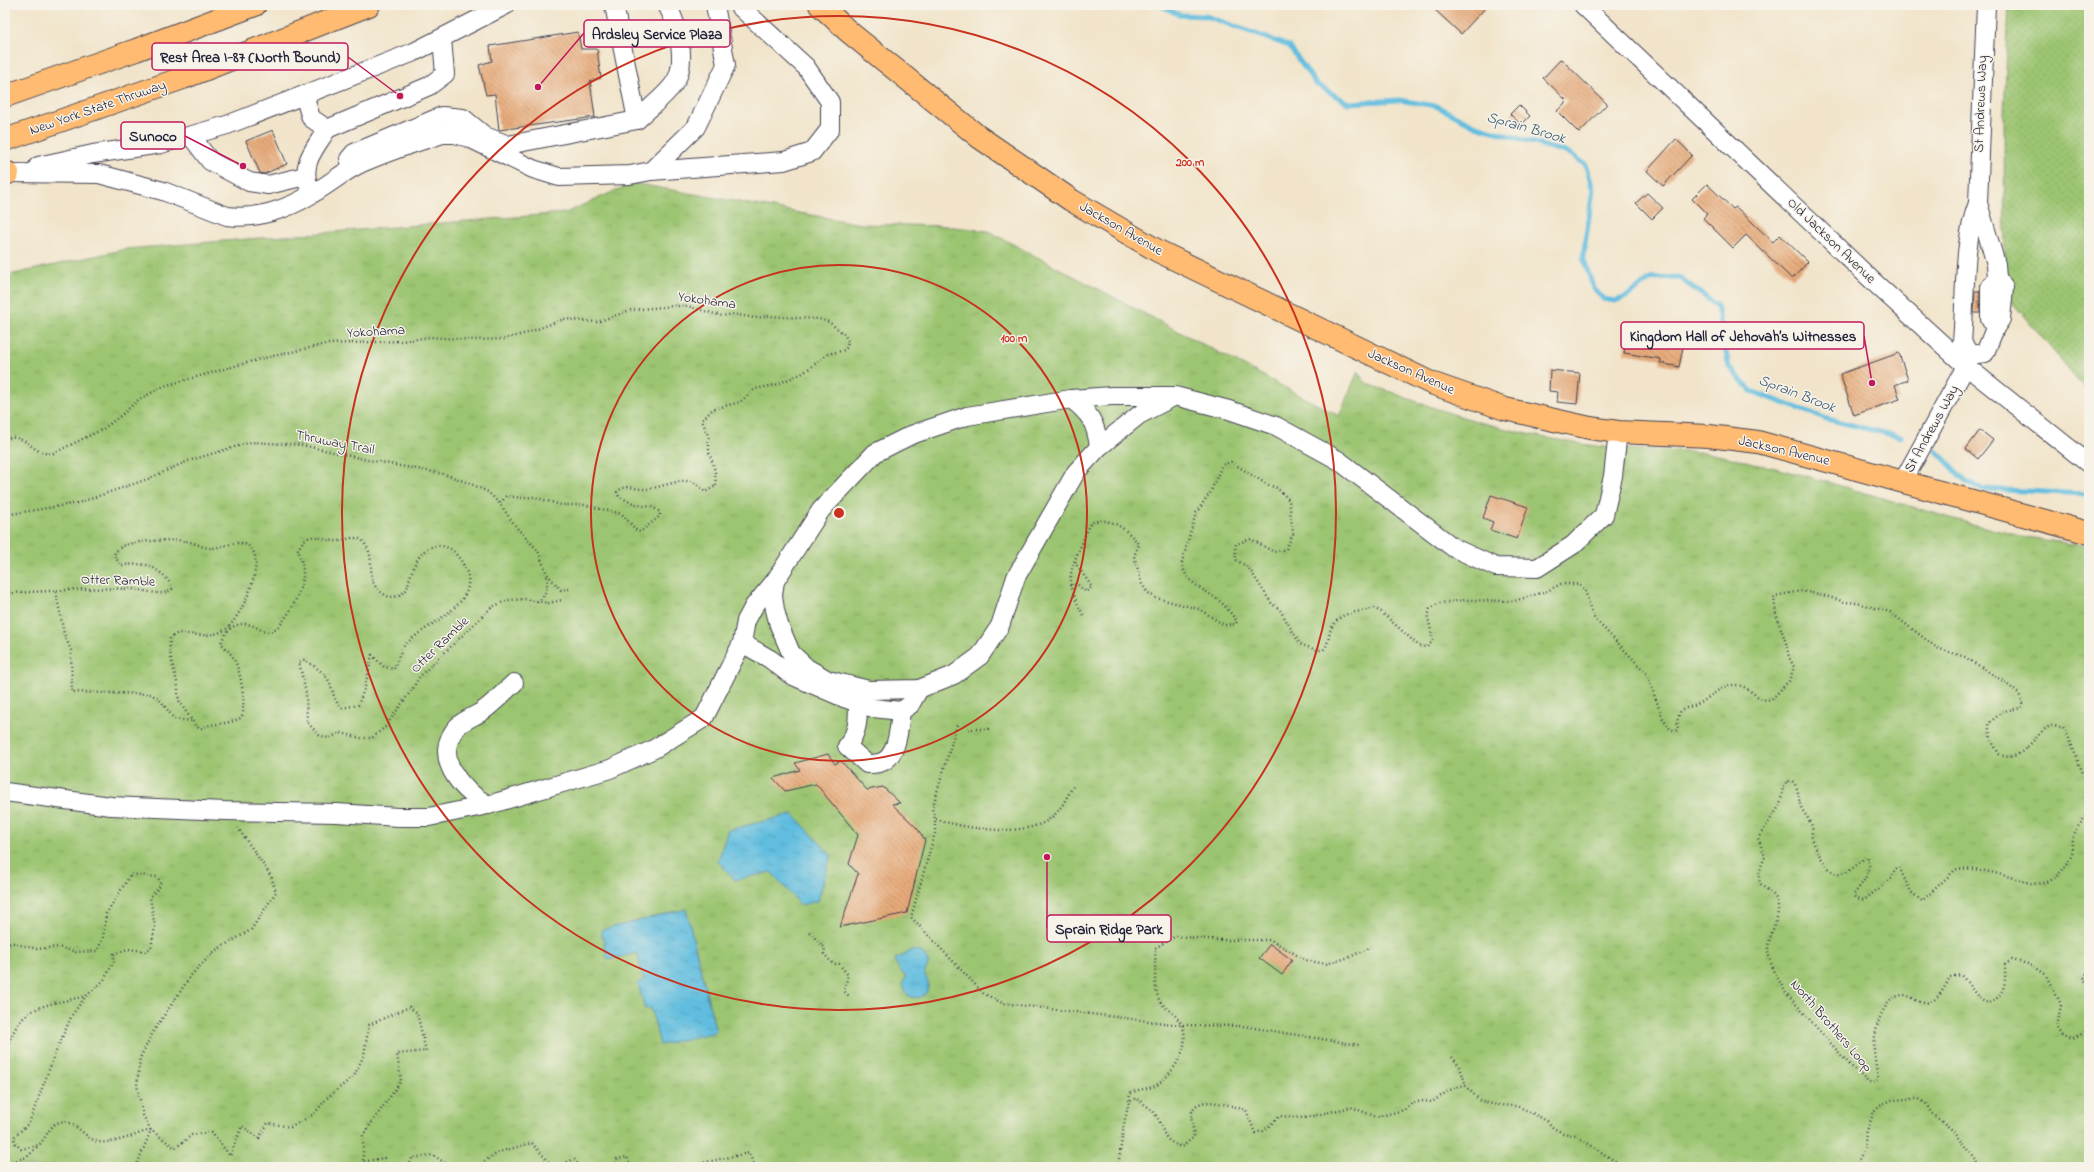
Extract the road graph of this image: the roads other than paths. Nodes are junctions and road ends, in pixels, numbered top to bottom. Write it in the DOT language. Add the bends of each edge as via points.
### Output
graph roads {
  1 [pos="255,5"];
  2 [pos="369,5"];
  3 [pos="506,5"];
  4 [pos="614,5"];
  5 [pos="667,5"];
  6 [pos="715,5"];
  7 [pos="738,5"];
  8 [pos="820,5"];
  9 [pos="1584,5"];
  10 [pos="1986,5"];
  11 [pos="442,38"];
  12 [pos="304,95"];
  13 [pos="5,96"];
  14 [pos="637,120"];
  15 [pos="327,129"];
  16 [pos="191,136"];
  17 [pos="5,140"];
  18 [pos="651,171"];
  19 [pos="7,174"];
  20 [pos="305,176"];
  21 [pos="338,177"];
  22 [pos="312,194"];
  23 [pos="1978,203"];
  24 [pos="1967,278"];
  25 [pos="1997,278"];
  26 [pos="1964,316"];
  27 [pos="1992,324"];
  28 [pos="1968,360"];
  29 [pos="1175,396"];
  30 [pos="1071,399"];
  31 [pos="1618,432"];
  32 [pos="1099,446"];
  33 [pos="2089,464"];
  34 [pos="1903,482"];
  35 [pos="2089,533"];
  36 [pos="775,580"];
  37 [pos="742,643"];
  38 [pos="514,683"];
  39 [pos="920,689"];
  40 [pos="858,703"];
  41 [pos="901,711"];
  42 [pos="5,792"];
  43 [pos="488,805"];
  1 -- 13 [label="main road"];
  2 -- 17 [label="main road, New York State Thruway" via="183,78"];
  3 -- 11 [label="street"];
  4 -- 14 [label="street"];
  5 -- 14 [label="street" via="676,21 682,59 674,84"];
  6 -- 18 [label="street" via="726,65 696,127"];
  7 -- 18 [label="street" via="806,67 830,102 830,129 812,152 784,161"];
  8 -- 31 [label="main road, Jackson Avenue" via="849,32 979,138 1071,200 1158,251 1431,382 1505,409"];
  9 -- 28 [label="street, Old Jackson Avenue" via="1867,276"];
  10 -- 23 [label="street, St Andrews Way"];
  11 -- 12 [label="street" via="414,52"];
  11 -- 15 [label="street" via="445,74 429,86"];
  12 -- 15 [label="street" via="312,118"];
  12 -- 16 [label="street"];
  14 -- 21 [label="street" via="508,145 485,136 463,118 442,116 354,153"];
  15 -- 20 [label="street" via="308,159"];
  16 -- 19 [label="street" via="62,160"];
  16 -- 20 [label="street" via="210,161 249,182 268,184"];
  18 -- 21 [label="street" via="630,176 559,177 533,169 469,138 443,134 364,162"];
  19 -- 22 [label="street" via="99,174 141,184 227,216 238,217 277,210"];
  20 -- 22 [label="street"];
  21 -- 22 [label="street"];
  23 -- 24 [label="street, St Andrews Way" via="1971,221"];
  23 -- 25 [label="street, St Andrews Way" via="1996,264"];
  24 -- 25 [label="street"];
  24 -- 26 [label="street, St Andrews Way"];
  25 -- 27 [label="street, St Andrews Way" via="2004,288 2001,319"];
  26 -- 27 [label="street"];
  26 -- 28 [label="street, St Andrews Way" via="1962,342"];
  27 -- 28 [label="street, St Andrews Way" via="1985,354"];
  28 -- 33 [label="street, Old Jackson Avenue"];
  28 -- 34 [label="street, St Andrews Way"];
  29 -- 30 [label="street"];
  29 -- 31 [label="street" via="1276,426 1338,460 1454,548 1496,567 1537,568 1573,545 1604,515 1613,476"];
  29 -- 32 [label="street" via="1138,415"];
  30 -- 32 [label="street" via="1090,416 1097,432"];
  30 -- 36 [label="street" via="967,416 911,435 875,453 821,510"];
  31 -- 34 [label="main road, Jackson Avenue" via="1709,436 1758,442"];
  32 -- 39 [label="street" via="1076,472 1020,570 1000,626 980,656 954,675"];
  34 -- 35 [label="main road, Jackson Avenue"];
  36 -- 37 [label="street" via="754,606 746,621"];
  36 -- 39 [label="street" via="773,595 779,625 791,652 807,668 828,680 869,690"];
  37 -- 40 [label="street" via="791,675"];
  37 -- 43 [label="street" via="704,718 654,749 610,769"];
  38 -- 43 [label="street" via="484,710 458,726 449,740 446,753 450,768 460,784"];
  39 -- 41 [label="street" via="910,705"];
  40 -- 41 [label="street" via="873,708"];
  40 -- 41 [label="street" via="858,726 847,746 867,764 880,763 891,755 898,736"];
  42 -- 43 [label="street" via="111,806 398,817 429,817"];
}
